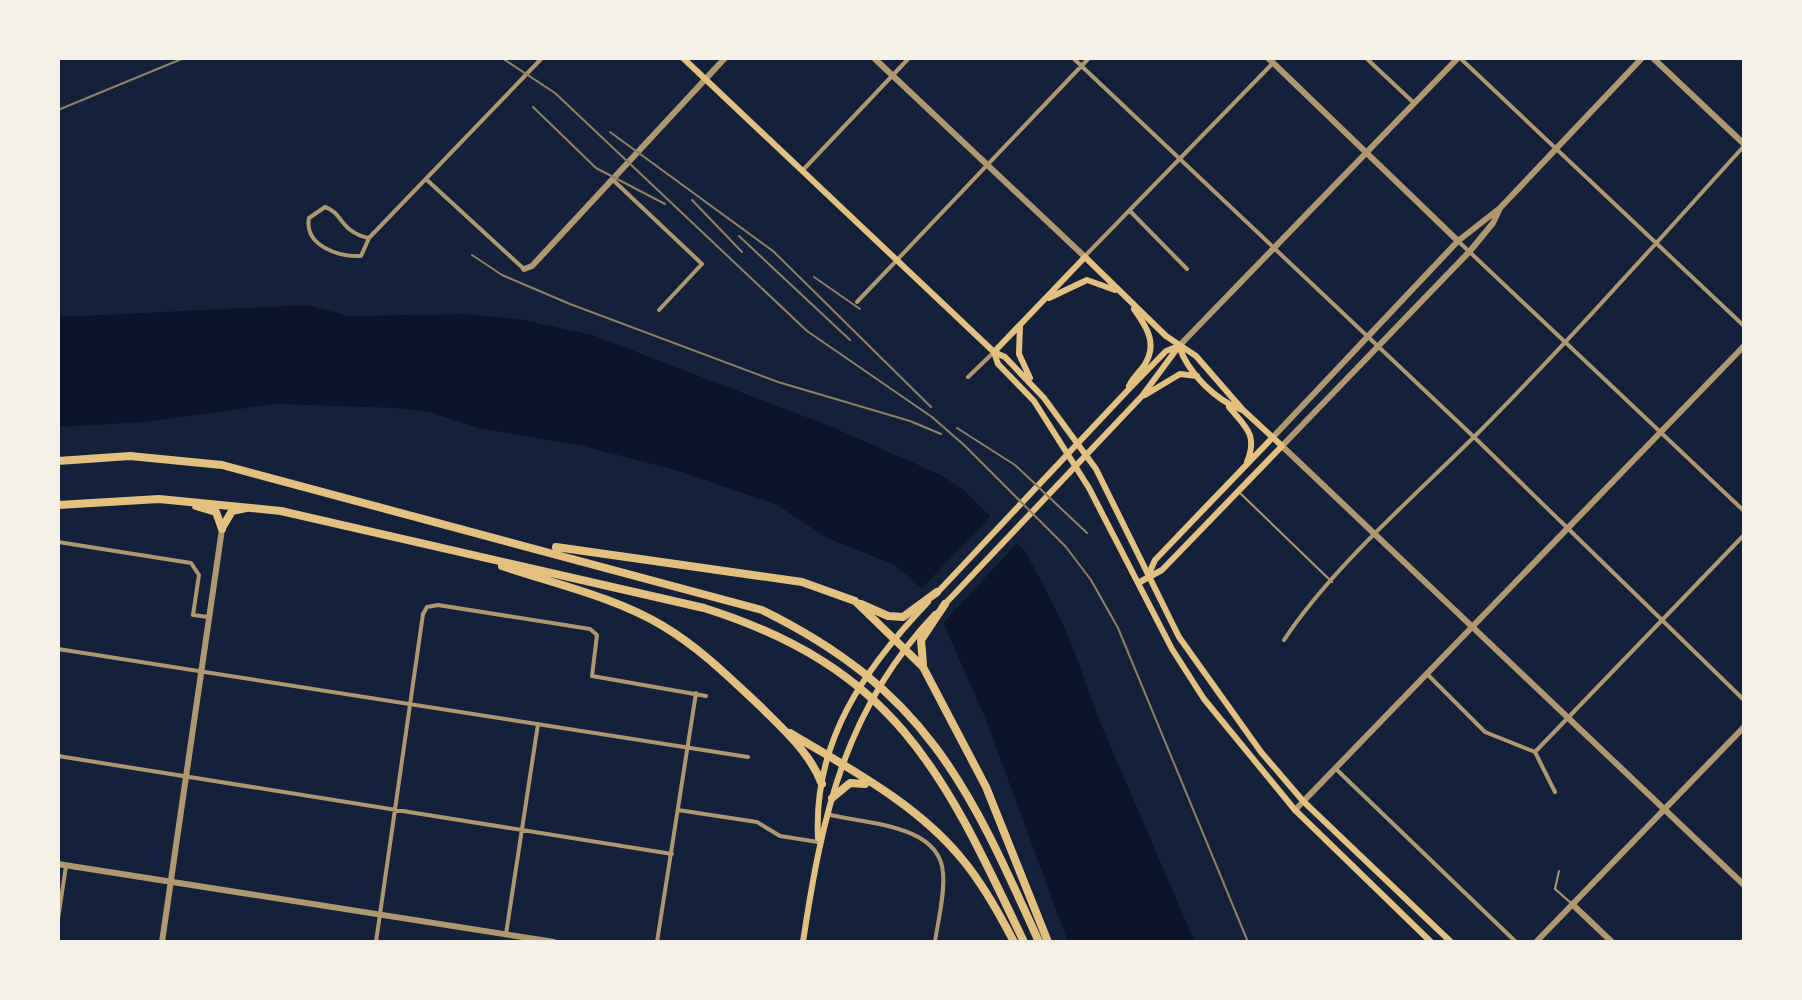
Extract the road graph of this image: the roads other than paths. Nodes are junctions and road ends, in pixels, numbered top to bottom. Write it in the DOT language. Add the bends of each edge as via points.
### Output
graph roads {
  1 [pos="542,58"];
  2 [pos="683,58"];
  3 [pos="725,58"];
  4 [pos="874,58"];
  5 [pos="909,58"];
  6 [pos="1073,58"];
  7 [pos="1089,58"];
  8 [pos="1366,58"];
  9 [pos="1459,58"];
  10 [pos="1642,58"];
  11 [pos="1653,58"];
  12 [pos="1270,61"];
  13 [pos="1081,66"];
  14 [pos="892,75"];
  15 [pos="705,79"];
  16 [pos="1414,103"];
  17 [pos="1744,145"];
  18 [pos="1556,149"];
  19 [pos="1366,152"];
  20 [pos="1180,161"];
  21 [pos="988,166"];
  22 [pos="802,171"];
  23 [pos="427,180"];
  24 [pos="613,180"];
  25 [pos="1500,208"];
  26 [pos="1130,211"];
  27 [pos="369,238"];
  28 [pos="1458,241"];
  29 [pos="1656,243"];
  30 [pos="1272,248"];
  31 [pos="1470,251"];
  32 [pos="1085,257"];
  33 [pos="896,261"];
  34 [pos="524,269"];
  35 [pos="1187,269"];
  36 [pos="1125,296"];
  37 [pos="857,302"];
  38 [pos="1039,304"];
  39 [pos="659,310"];
  40 [pos="1020,324"];
  41 [pos="1744,326"];
  42 [pos="1367,339"];
  43 [pos="1563,340"];
  44 [pos="1179,346"];
  45 [pos="1744,346"];
  46 [pos="1376,348"];
  47 [pos="994,352"];
  48 [pos="1197,376"];
  49 [pos="968,377"];
  50 [pos="1126,392"];
  51 [pos="1142,396"];
  52 [pos="1044,398"];
  53 [pos="1226,404"];
  54 [pos="1243,410"];
  55 [pos="1659,432"];
  56 [pos="1273,437"];
  57 [pos="1474,437"];
  58 [pos="1282,446"];
  59 [pos="58,461"];
  60 [pos="1244,467"];
  61 [pos="1227,484"];
  62 [pos="1239,492"];
  63 [pos="142,500"];
  64 [pos="58,505"];
  65 [pos="256,507"];
  66 [pos="1744,511"];
  67 [pos="222,529"];
  68 [pos="1568,529"];
  69 [pos="1376,534"];
  70 [pos="1744,535"];
  71 [pos="504,538"];
  72 [pos="58,542"];
  73 [pos="456,551"];
  74 [pos="1148,576"];
  75 [pos="1332,582"];
  76 [pos="1138,583"];
  77 [pos="937,592"];
  78 [pos="855,601"];
  79 [pos="945,604"];
  80 [pos="208,617"];
  81 [pos="910,617"];
  82 [pos="1665,621"];
  83 [pos="1474,625"];
  84 [pos="923,631"];
  85 [pos="893,639"];
  86 [pos="1284,640"];
  87 [pos="58,649"];
  88 [pos="905,650"];
  89 [pos="923,667"];
  90 [pos="201,671"];
  91 [pos="1427,674"];
  92 [pos="696,693"];
  93 [pos="706,696"];
  94 [pos="1744,700"];
  95 [pos="410,705"];
  96 [pos="1568,716"];
  97 [pos="538,724"];
  98 [pos="779,726"];
  99 [pos="1744,727"];
  100 [pos="687,748"];
  101 [pos="1535,752"];
  102 [pos="829,754"];
  103 [pos="58,756"];
  104 [pos="748,757"];
  105 [pos="842,764"];
  106 [pos="1335,769"];
  107 [pos="185,777"];
  108 [pos="822,784"];
  109 [pos="874,786"];
  110 [pos="1555,792"];
  111 [pos="832,798"];
  112 [pos="1303,801"];
  113 [pos="1663,808"];
  114 [pos="678,810"];
  115 [pos="1295,810"];
  116 [pos="395,811"];
  117 [pos="827,813"];
  118 [pos="522,830"];
  119 [pos="818,842"];
  120 [pos="672,854"];
  121 [pos="62,865"];
  122 [pos="1559,871"];
  123 [pos="171,882"];
  124 [pos="1744,885"];
  125 [pos="1572,904"];
  126 [pos="380,914"];
  127 [pos="58,919"];
  128 [pos="506,934"];
  129 [pos="162,942"];
  130 [pos="376,942"];
  131 [pos="552,942"];
  132 [pos="657,942"];
  133 [pos="803,942"];
  134 [pos="935,942"];
  135 [pos="1014,942"];
  136 [pos="1024,942"];
  137 [pos="1039,942"];
  138 [pos="1048,942"];
  139 [pos="1431,942"];
  140 [pos="1451,942"];
  141 [pos="1516,942"];
  142 [pos="1536,942"];
  143 [pos="1612,942"];
  1 -- 23 [label="street"];
  2 -- 15 [label="main road"];
  3 -- 15 [label="street"];
  4 -- 14 [label="street"];
  5 -- 14 [label="street"];
  6 -- 13 [label="street"];
  7 -- 13 [label="street"];
  8 -- 16 [label="street"];
  9 -- 16 [label="street"];
  9 -- 18 [label="street"];
  10 -- 18 [label="street"];
  11 -- 17 [label="street"];
  12 -- 19 [label="street"];
  12 -- 20 [label="street"];
  13 -- 20 [label="street"];
  13 -- 21 [label="street"];
  14 -- 21 [label="street"];
  14 -- 22 [label="street"];
  15 -- 22 [label="main road"];
  15 -- 24 [label="street"];
  16 -- 19 [label="street"];
  17 -- 29 [label="street"];
  18 -- 25 [label="street"];
  18 -- 29 [label="street"];
  19 -- 28 [label="street"];
  19 -- 30 [label="street"];
  20 -- 26 [label="street"];
  20 -- 30 [label="street"];
  21 -- 32 [label="street"];
  21 -- 33 [label="street"];
  22 -- 33 [label="main road"];
  23 -- 27 [label="street"];
  23 -- 34 [label="street"];
  24 -- 34 [label="street"];
  24 -- 39 [label="street" via="702,264"];
  25 -- 28 [label="street"];
  25 -- 31 [label="street"];
  26 -- 32 [label="street"];
  26 -- 35 [label="street"];
  27 -- 27 [label="street" via="349,232 325,207 309,218 311,234 335,253 361,256"];
  28 -- 31 [label="street"];
  28 -- 42 [label="street"];
  29 -- 41 [label="street"];
  29 -- 43 [label="street"];
  30 -- 42 [label="street"];
  30 -- 44 [label="street"];
  31 -- 43 [label="street"];
  31 -- 46 [label="street"];
  32 -- 36 [label="main road"];
  32 -- 38 [label="main road"];
  33 -- 37 [label="street"];
  33 -- 47 [label="main road"];
  36 -- 38 [label="main road" via="1087,280"];
  36 -- 44 [label="main road"];
  36 -- 50 [label="main road" via="1151,340 1149,355"];
  38 -- 40 [label="main road"];
  40 -- 47 [label="main road"];
  40 -- 52 [label="main road" via="1021,363"];
  42 -- 46 [label="street"];
  42 -- 56 [label="street"];
  43 -- 55 [label="street"];
  43 -- 57 [label="street"];
  44 -- 48 [label="main road"];
  44 -- 50 [label="main road" via="1166,351"];
  44 -- 51 [label="main road"];
  44 -- 54 [label="main road" via="1196,356"];
  45 -- 55 [label="street"];
  46 -- 57 [label="street"];
  46 -- 58 [label="street"];
  47 -- 49 [label="street"];
  47 -- 52 [label="main road"];
  47 -- 76 [label="main road" via="998,364 1034,401 1089,488"];
  48 -- 51 [label="main road" via="1180,374"];
  48 -- 53 [label="main road"];
  50 -- 77 [label="main road"];
  51 -- 79 [label="main road"];
  52 -- 74 [label="main road" via="1096,469"];
  53 -- 54 [label="main road"];
  53 -- 60 [label="main road" via="1253,438"];
  54 -- 56 [label="main road"];
  55 -- 66 [label="street"];
  55 -- 68 [label="street"];
  56 -- 58 [label="main road"];
  56 -- 60 [label="main road"];
  57 -- 68 [label="street"];
  57 -- 69 [label="street"];
  58 -- 62 [label="main road"];
  58 -- 69 [label="street"];
  59 -- 71 [label="highway" via="130,456 194,460"];
  60 -- 61 [label="main road"];
  61 -- 62 [label="lane"];
  61 -- 74 [label="main road" via="1155,560"];
  62 -- 74 [label="main road" via="1162,570"];
  62 -- 75 [label="lane"];
  63 -- 64 [label="highway"];
  63 -- 65 [label="highway"];
  63 -- 67 [label="highway" via="211,508"];
  65 -- 67 [label="highway" via="232,511"];
  65 -- 73 [label="highway"];
  67 -- 80 [label="street"];
  68 -- 82 [label="street"];
  68 -- 83 [label="street"];
  69 -- 75 [label="street"];
  69 -- 83 [label="street"];
  70 -- 82 [label="street"];
  71 -- 78 [label="highway" via="802,582"];
  71 -- 137 [label="highway" via="762,610 856,664 903,706 952,769"];
  72 -- 80 [label="street" via="191,563 199,575 193,615"];
  73 -- 98 [label="highway" via="612,602 661,624 705,655"];
  73 -- 136 [label="highway" via="704,608 765,630 822,660 895,721 936,769"];
  74 -- 76 [label="main road"];
  74 -- 112 [label="main road" via="1179,637 1223,703"];
  75 -- 86 [label="street"];
  76 -- 115 [label="main road" via="1204,699"];
  77 -- 81 [label="highway"];
  78 -- 81 [label="highway" via="888,616"];
  78 -- 85 [label="highway"];
  79 -- 84 [label="highway"];
  80 -- 90 [label="street"];
  81 -- 85 [label="main road"];
  82 -- 94 [label="street"];
  82 -- 96 [label="street"];
  83 -- 91 [label="street"];
  83 -- 96 [label="street"];
  84 -- 88 [label="main road"];
  84 -- 89 [label="highway"];
  85 -- 88 [label="highway"];
  85 -- 102 [label="main road" via="848,704"];
  87 -- 90 [label="street"];
  88 -- 89 [label="highway"];
  88 -- 105 [label="main road" via="862,714"];
  89 -- 138 [label="highway" via="986,787"];
  90 -- 95 [label="street"];
  90 -- 107 [label="street"];
  91 -- 101 [label="street" via="1485,732"];
  91 -- 106 [label="street"];
  92 -- 93 [label="street"];
  92 -- 95 [label="street" via="592,676 596,632 438,605 423,614"];
  92 -- 100 [label="street"];
  95 -- 97 [label="street"];
  95 -- 116 [label="street"];
  96 -- 101 [label="street"];
  96 -- 113 [label="street"];
  97 -- 100 [label="street"];
  97 -- 118 [label="street"];
  98 -- 102 [label="highway"];
  98 -- 108 [label="highway" via="811,759"];
  99 -- 113 [label="street"];
  100 -- 104 [label="street"];
  100 -- 114 [label="street"];
  101 -- 110 [label="street"];
  102 -- 105 [label="highway"];
  102 -- 108 [label="main road"];
  103 -- 107 [label="street"];
  105 -- 109 [label="highway"];
  105 -- 111 [label="main road"];
  106 -- 112 [label="street"];
  106 -- 141 [label="street"];
  107 -- 116 [label="street"];
  107 -- 123 [label="street"];
  108 -- 119 [label="main road"];
  109 -- 111 [label="highway" via="850,783"];
  109 -- 135 [label="highway" via="931,826 964,860"];
  111 -- 117 [label="main road"];
  112 -- 115 [label="street"];
  112 -- 140 [label="main road"];
  113 -- 124 [label="street"];
  113 -- 125 [label="street"];
  114 -- 119 [label="street" via="757,822 780,836"];
  114 -- 120 [label="street"];
  115 -- 139 [label="main road"];
  116 -- 118 [label="street"];
  116 -- 126 [label="street"];
  117 -- 119 [label="main road"];
  117 -- 134 [label="street" via="902,831 934,850 942,863 943,884"];
  118 -- 120 [label="street"];
  118 -- 128 [label="street"];
  119 -- 133 [label="main road"];
  120 -- 132 [label="street"];
  121 -- 123 [label="street"];
  121 -- 127 [label="street"];
  122 -- 125 [label="lane" via="1555,889"];
  123 -- 126 [label="street"];
  123 -- 129 [label="street"];
  125 -- 142 [label="street"];
  125 -- 143 [label="street"];
  126 -- 128 [label="street"];
  126 -- 130 [label="street"];
  128 -- 131 [label="street"];
}
